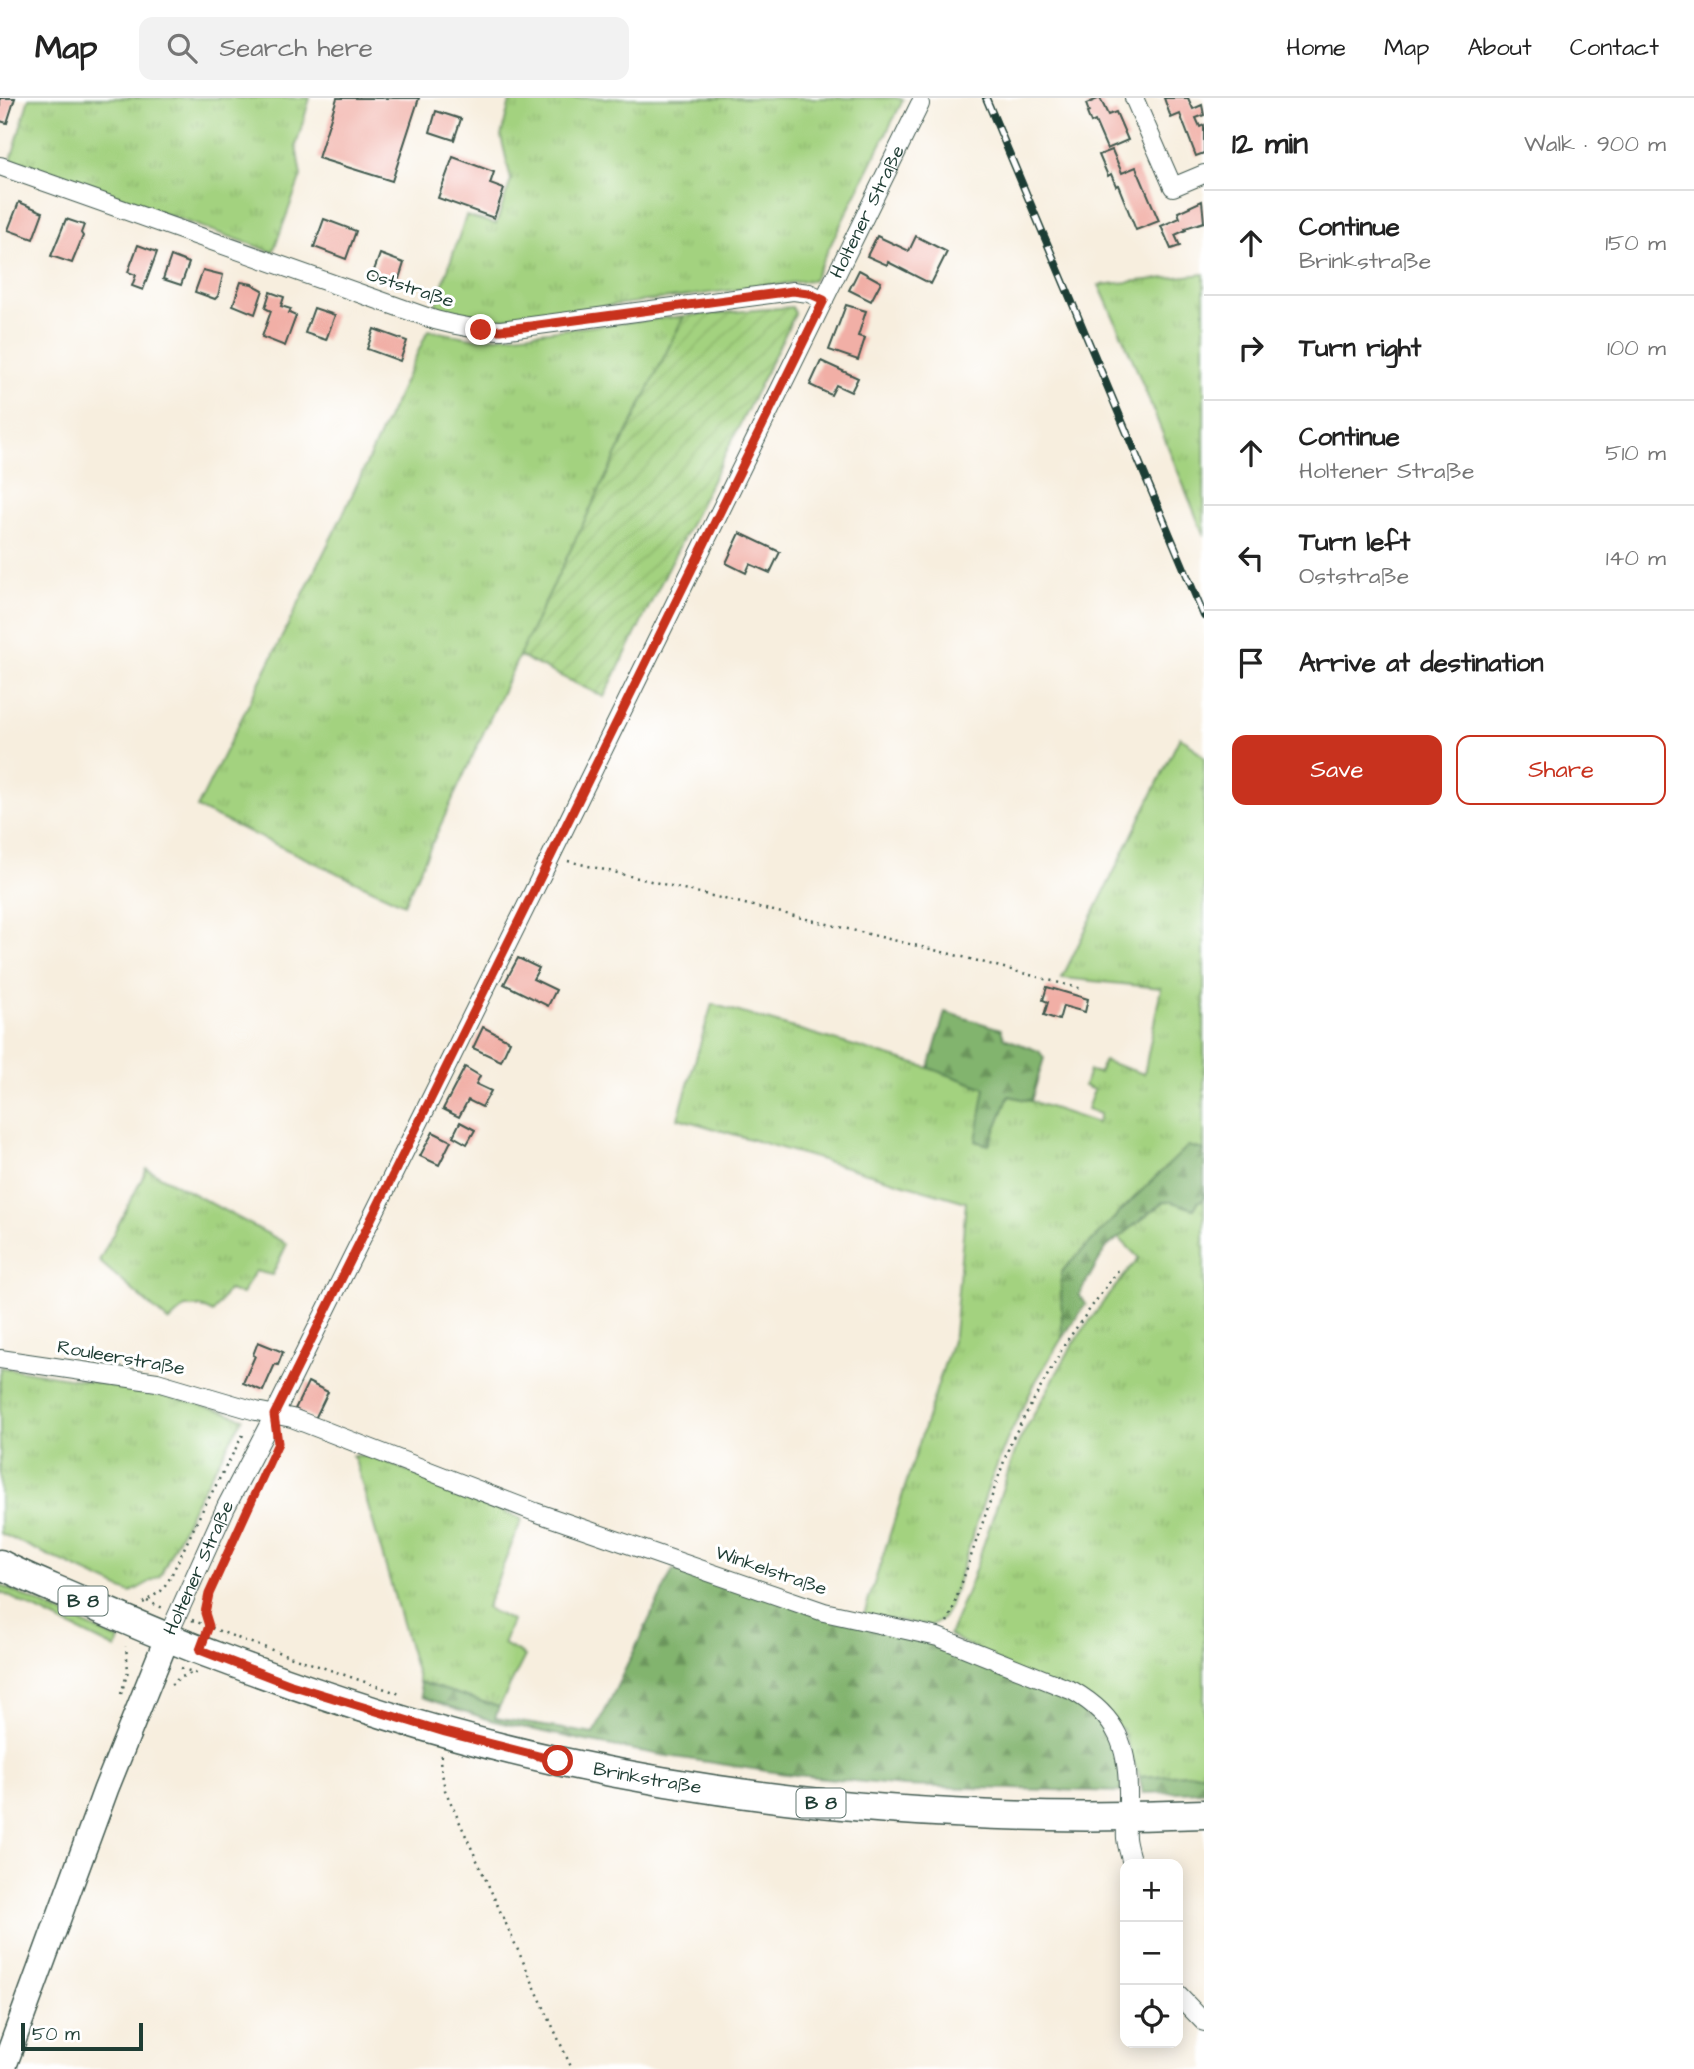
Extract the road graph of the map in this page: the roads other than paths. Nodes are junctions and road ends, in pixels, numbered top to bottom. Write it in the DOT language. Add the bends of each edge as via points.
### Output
graph roads {
  1 [pos="1134,98"];
  2 [pos="920,104"];
  3 [pos="0,166"];
  4 [pos="1204,174"];
  5 [pos="824,300"];
  6 [pos="0,1359"];
  7 [pos="274,1415"];
  8 [pos="0,1564"];
  9 [pos="172,1626"];
  10 [pos="1204,1814"];
  11 [pos="1127,1818"];
  12 [pos="1131,1859"];
  13 [pos="1183,2000"];
  14 [pos="1204,2022"];
  15 [pos="3,2069"];
  1 -- 4 [label="street" via="1172,187"];
  2 -- 5 [label="street, Holtener Straße"];
  3 -- 5 [label="street, Oststraße" via="422,316 481,330 793,291"];
  5 -- 7 [label="street, Holtener Straße"];
  6 -- 7 [label="street, Rouleerstraße" via="157,1382"];
  7 -- 9 [label="street, Holtener Straße"];
  7 -- 11 [label="street, Winkelstraße" via="824,1612 938,1637 1073,1690 1106,1715 1119,1735 1125,1759"];
  8 -- 9 [label="main road, Brinkstraße / B 8"];
  9 -- 11 [label="main road, Brinkstraße / B 8" via="205,1638 291,1685 558,1761 693,1786 830,1804"];
  9 -- 15 [label="main road, Holtener Straße" via="106,1789"];
  10 -- 11 [label="main road, Brinkstraße / B 8"];
  11 -- 12 [label="street, Winkelstraße"];
  13 -- 14 [label="street"];
}
